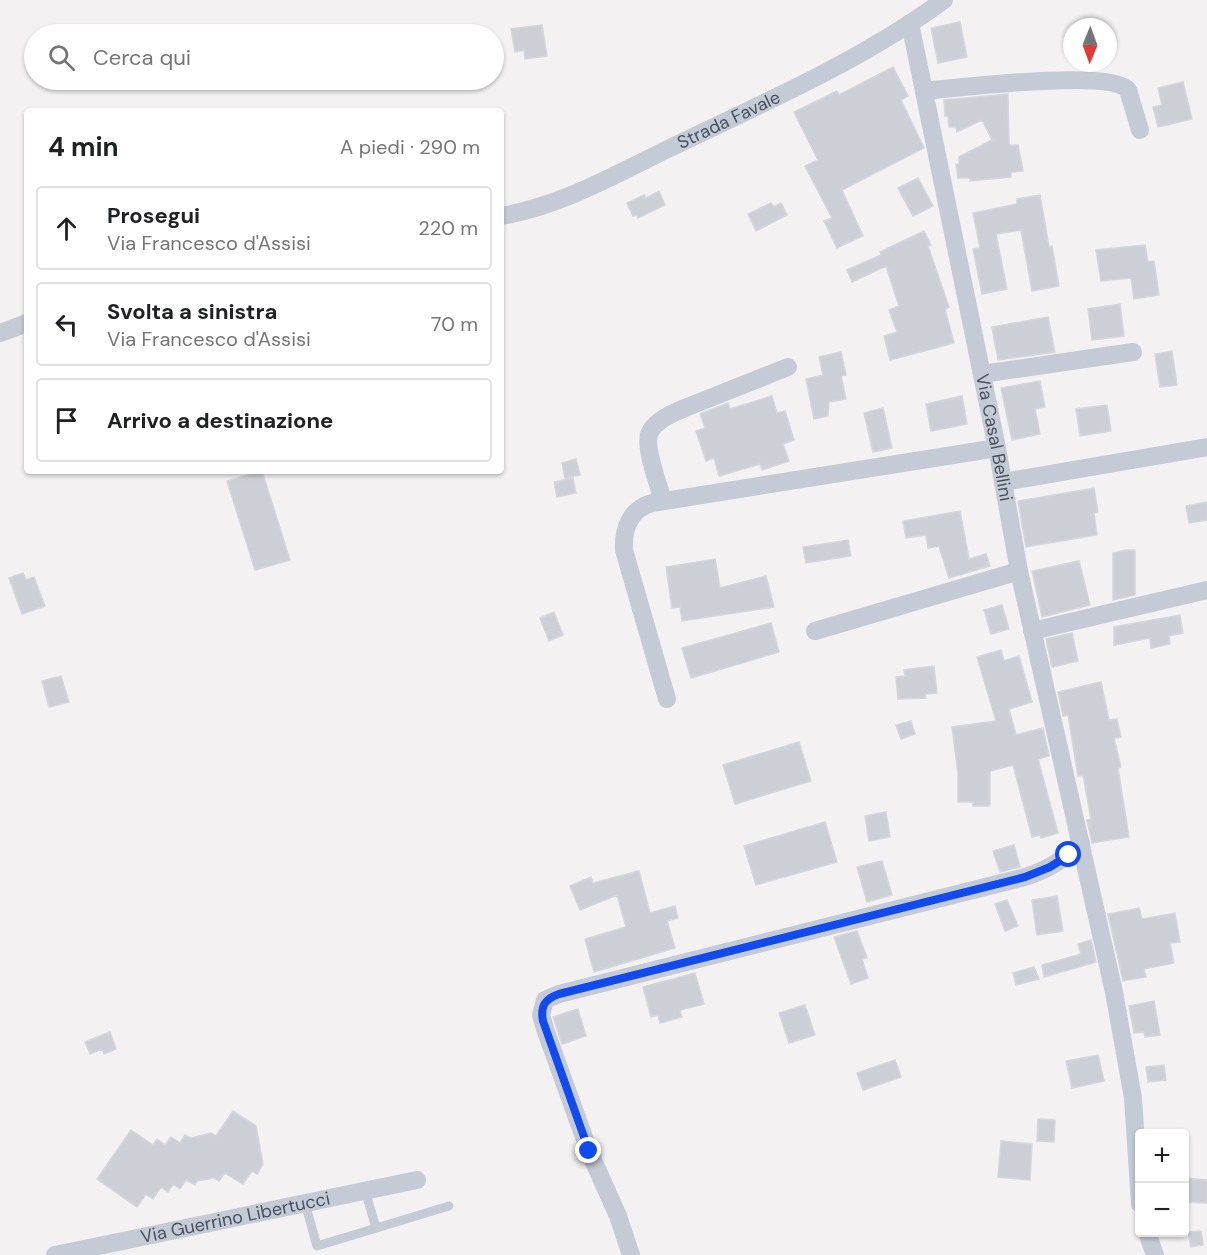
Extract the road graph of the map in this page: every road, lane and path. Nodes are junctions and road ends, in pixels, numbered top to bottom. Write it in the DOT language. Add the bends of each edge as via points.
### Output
graph roads {
  1 [pos="944,0"];
  2 [pos="910,23"];
  3 [pos="924,91"];
  4 [pos="1140,130"];
  5 [pos="504,215"];
  6 [pos="24,324"];
  7 [pos="0,333"];
  8 [pos="1132,352"];
  9 [pos="788,367"];
  10 [pos="982,374"];
  11 [pos="1207,447"];
  12 [pos="997,448"];
  13 [pos="1003,482"];
  14 [pos="663,501"];
  15 [pos="1019,571"];
  16 [pos="1207,590"];
  17 [pos="815,631"];
  18 [pos="1032,631"];
  19 [pos="667,699"];
  20 [pos="1082,847"];
  21 [pos="417,1179"];
  22 [pos="1138,1183"];
  23 [pos="365,1190"];
  24 [pos="305,1203"];
  25 [pos="449,1206"];
  26 [pos="376,1228"];
  27 [pos="1148,1237"];
  28 [pos="55,1255"];
  29 [pos="630,1255"];
  30 [pos="1155,1255"];
  1 -- 2 [label="street, Strada Favale"];
  2 -- 3 [label="street, Via Casal Bellini"];
  2 -- 5 [label="street, Strada Favale" via="781,94 599,182 551,203"];
  3 -- 4 [label="street" via="1071,80 1114,82 1128,90"];
  3 -- 10 [label="street, Via Casal Bellini"];
  6 -- 7 [label="street"];
  8 -- 10 [label="street"];
  9 -- 14 [label="street" via="685,408 653,428 648,435 649,447"];
  10 -- 12 [label="street, Via Casal Bellini"];
  11 -- 13 [label="street"];
  12 -- 13 [label="street, Via Casal Bellini"];
  12 -- 14 [label="street"];
  13 -- 15 [label="street, Via Casal Bellini"];
  14 -- 19 [label="street" via="638,510 627,524 624,542"];
  15 -- 17 [label="street"];
  15 -- 18 [label="street, Via Casal Bellini"];
  16 -- 18 [label="street"];
  18 -- 20 [label="street, Via Casal Bellini"];
  20 -- 22 [label="street, Via Casal Bellini" via="1131,1080"];
  20 -- 29 [label="street" via="1043,871 1025,877 546,1000 541,1015 545,1029"];
  21 -- 23 [label="street, Via Guerrino Libertucci"];
  23 -- 24 [label="street, Via Guerrino Libertucci"];
  23 -- 26 [label="lane"];
  24 -- 26 [label="lane" via="317,1246"];
  24 -- 28 [label="street, Via Guerrino Libertucci"];
  25 -- 26 [label="lane"];
  27 -- 30 [label="street"];
}
